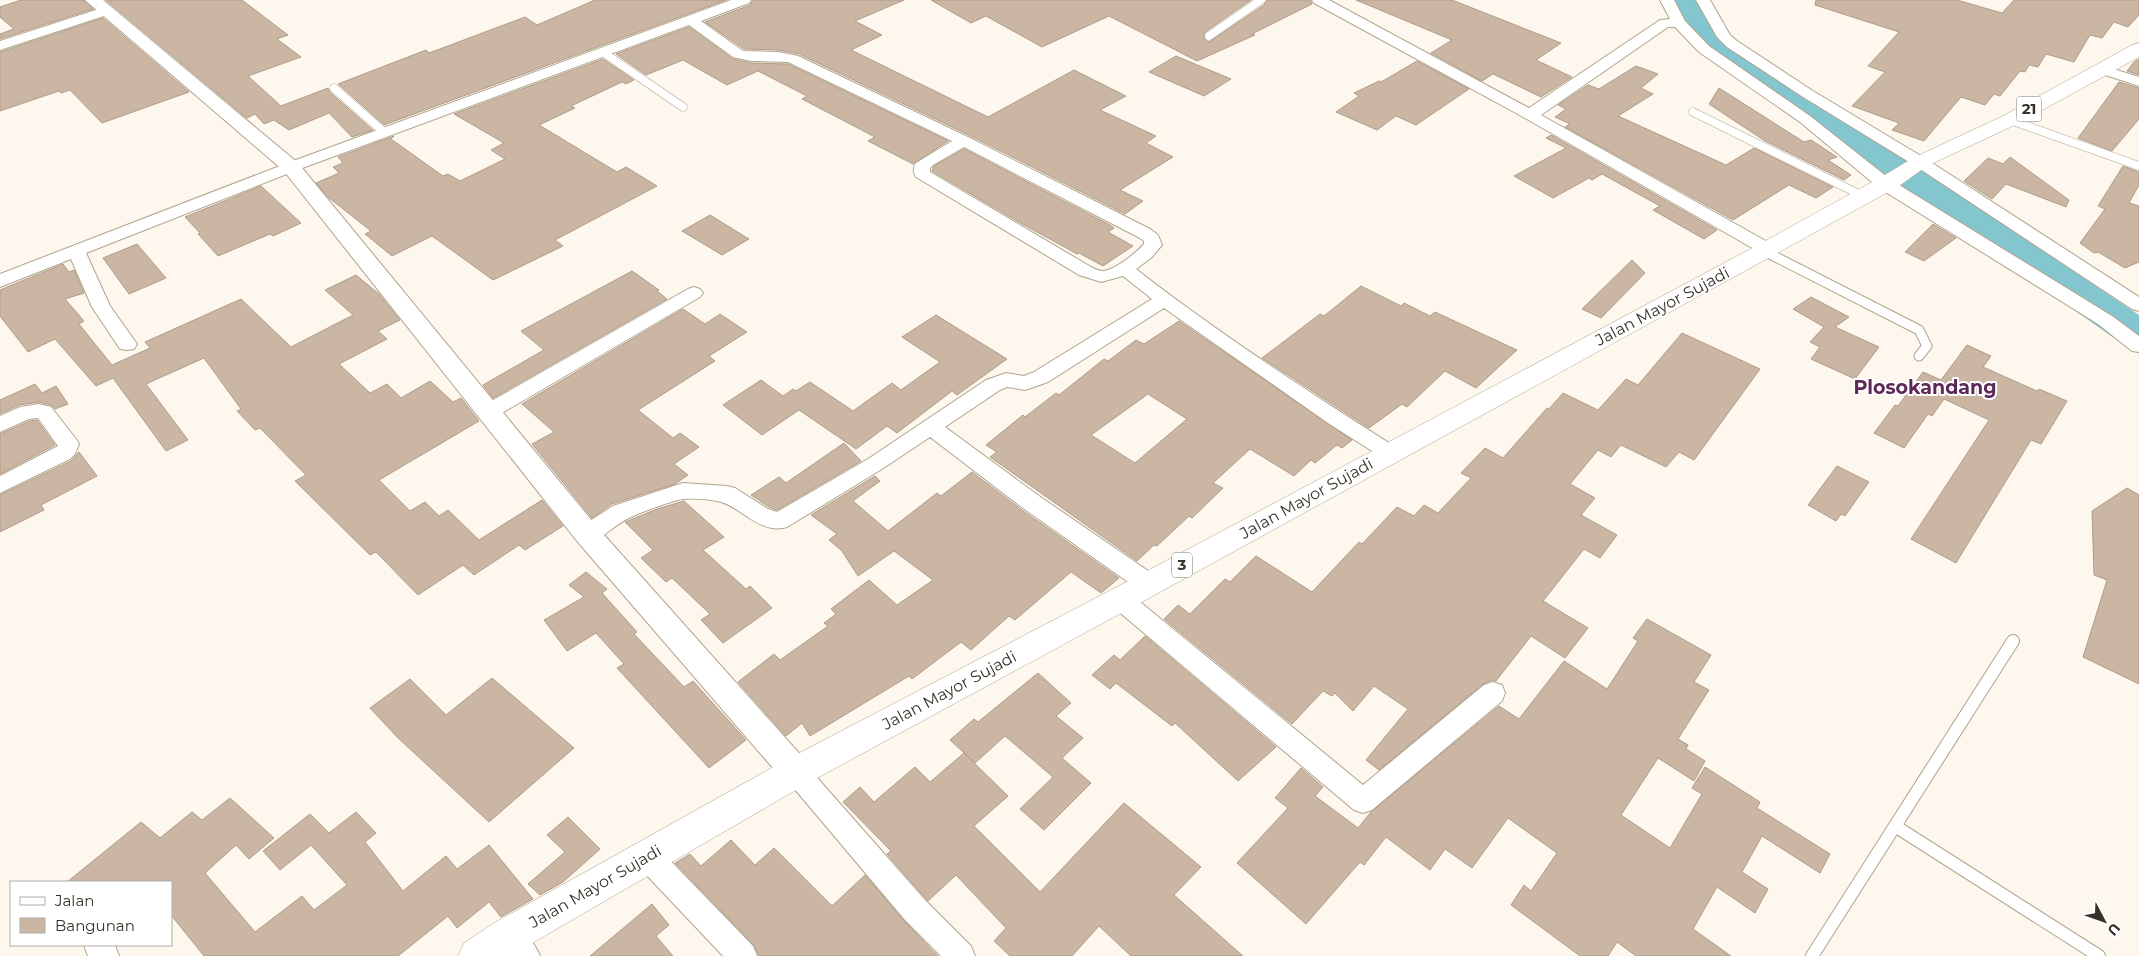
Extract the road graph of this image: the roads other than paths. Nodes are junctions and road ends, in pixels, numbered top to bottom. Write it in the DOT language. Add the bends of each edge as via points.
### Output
graph roads {
  1 [pos="744,0"];
  2 [pos="1261,0"];
  3 [pos="1319,0"];
  4 [pos="1667,0"];
  5 [pos="1703,0"];
  6 [pos="99,6"];
  7 [pos="692,21"];
  8 [pos="1679,23"];
  9 [pos="1209,36"];
  10 [pos="0,46"];
  11 [pos="2139,49"];
  12 [pos="604,53"];
  13 [pos="2101,70"];
  14 [pos="2139,82"];
  15 [pos="334,88"];
  16 [pos="682,107"];
  17 [pos="1693,112"];
  18 [pos="1530,115"];
  19 [pos="2010,120"];
  20 [pos="385,133"];
  21 [pos="964,141"];
  22 [pos="1918,164"];
  23 [pos="2139,166"];
  24 [pos="291,168"];
  25 [pos="1880,187"];
  26 [pos="1766,250"];
  27 [pos="77,252"];
  28 [pos="1124,268"];
  29 [pos="0,281"];
  30 [pos="694,292"];
  31 [pos="1164,300"];
  32 [pos="2139,305"];
  33 [pos="127,344"];
  34 [pos="2139,346"];
  35 [pos="1919,356"];
  36 [pos="488,412"];
  37 [pos="0,425"];
  38 [pos="930,427"];
  39 [pos="1390,453"];
  40 [pos="0,485"];
  41 [pos="587,534"];
  42 [pos="1149,584"];
  43 [pos="1120,599"];
  44 [pos="2014,641"];
  45 [pos="1493,693"];
  46 [pos="796,772"];
  47 [pos="1895,826"];
  48 [pos="647,856"];
  49 [pos="517,946"];
  50 [pos="477,956"];
  51 [pos="743,956"];
  52 [pos="960,956"];
  53 [pos="1812,956"];
  54 [pos="2099,956"];
  1 -- 7 [label="street"];
  2 -- 9 [label="lane"];
  3 -- 18 [label="street"];
  4 -- 8 [label="street"];
  5 -- 22 [label="street" via="1724,37 1732,44"];
  6 -- 10 [label="street"];
  6 -- 24 [label="street"];
  7 -- 12 [label="street"];
  7 -- 21 [label="street" via="738,54 773,54 793,59"];
  8 -- 18 [label="street" via="1664,23"];
  8 -- 25 [label="street" via="1704,49 1805,119"];
  11 -- 13 [label="highway, Jalan Mayor Sujadi / 21"];
  12 -- 16 [label="lane"];
  12 -- 20 [label="street"];
  13 -- 14 [label="street"];
  13 -- 19 [label="highway, Jalan Mayor Sujadi / 21"];
  15 -- 20 [label="lane"];
  17 -- 25 [label="lane"];
  18 -- 26 [label="street"];
  19 -- 22 [label="highway, Jalan Mayor Sujadi / 21"];
  19 -- 23 [label="lane"];
  20 -- 24 [label="street"];
  21 -- 28 [label="street" via="1152,239 1153,245 1148,252"];
  21 -- 28 [label="street" via="922,166 922,174 1084,271 1106,276"];
  22 -- 25 [label="highway, Jalan Mayor Sujadi / 3"];
  22 -- 32 [label="street"];
  24 -- 27 [label="street"];
  24 -- 36 [label="street"];
  25 -- 26 [label="highway, Jalan Mayor Sujadi / 3"];
  25 -- 34 [label="street" via="2105,320"];
  26 -- 35 [label="lane" via="1919,330 1927,346"];
  26 -- 39 [label="highway, Jalan Mayor Sujadi / 3"];
  27 -- 29 [label="street"];
  27 -- 33 [label="street" via="101,307"];
  28 -- 31 [label="street"];
  30 -- 36 [label="street"];
  31 -- 38 [label="street" via="1042,377 1025,383 1006,380 993,385"];
  31 -- 39 [label="street"];
  36 -- 41 [label="street"];
  37 -- 40 [label="street" via="39,410 69,444 63,454"];
  38 -- 41 [label="street" via="779,521 760,515 727,494 683,491 621,512"];
  38 -- 42 [label="street"];
  39 -- 42 [label="highway, Jalan Mayor Sujadi / 3"];
  41 -- 46 [label="street"];
  42 -- 43 [label="highway, Jalan Mayor Sujadi / 3"];
  43 -- 45 [label="street" via="1362,801"];
  43 -- 46 [label="highway, Jalan Mayor Sujadi / 3"];
  44 -- 47 [label="lane"];
  46 -- 48 [label="highway, Jalan Mayor Sujadi / 3"];
  46 -- 52 [label="street"];
  47 -- 53 [label="lane"];
  47 -- 54 [label="lane"];
  48 -- 49 [label="highway, Jalan Mayor Sujadi / 3"];
  48 -- 51 [label="street"];
  49 -- 50 [label="highway, Jalan Mayor Sujadi / 3"];
}
